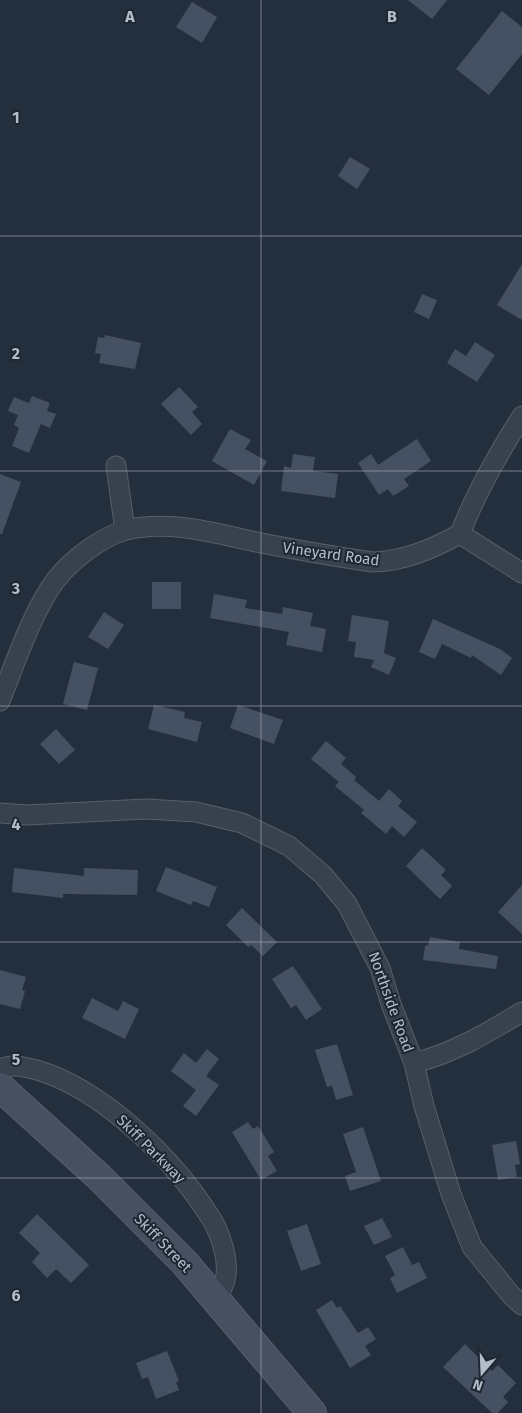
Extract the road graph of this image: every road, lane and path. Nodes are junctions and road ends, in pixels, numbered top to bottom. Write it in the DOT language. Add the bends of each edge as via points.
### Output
graph roads {
  1 [pos="522,416"];
  2 [pos="116,466"];
  3 [pos="125,530"];
  4 [pos="460,534"];
  5 [pos="522,572"];
  6 [pos="0,701"];
  7 [pos="0,813"];
  8 [pos="522,1012"];
  9 [pos="414,1063"];
  10 [pos="0,1069"];
  11 [pos="0,1087"];
  12 [pos="215,1298"];
  13 [pos="522,1305"];
  14 [pos="312,1413"];
  1 -- 4 [label="street" via="480,486"];
  2 -- 3 [label="street"];
  3 -- 4 [label="street, Vineyard Road" via="158,527 200,530 373,562 390,562 425,552"];
  3 -- 6 [label="street, Vineyard Road" via="90,549 56,580 34,620"];
  4 -- 5 [label="street"];
  7 -- 9 [label="street, Northside Road" via="27,815 146,809 196,812 242,823 289,846 323,875 346,904 367,939"];
  8 -- 9 [label="street" via="482,1037 442,1056"];
  9 -- 13 [label="street, Northside Road" via="451,1194 472,1247"];
  10 -- 12 [label="street, Skiff Parkway" via="19,1065 53,1075 92,1096 121,1118 189,1186 214,1222 224,1250 227,1273 224,1286"];
  11 -- 12 [label="main road, Skiff Street" via="110,1189 184,1262"];
  12 -- 14 [label="main road, Skiff Street"];
}
